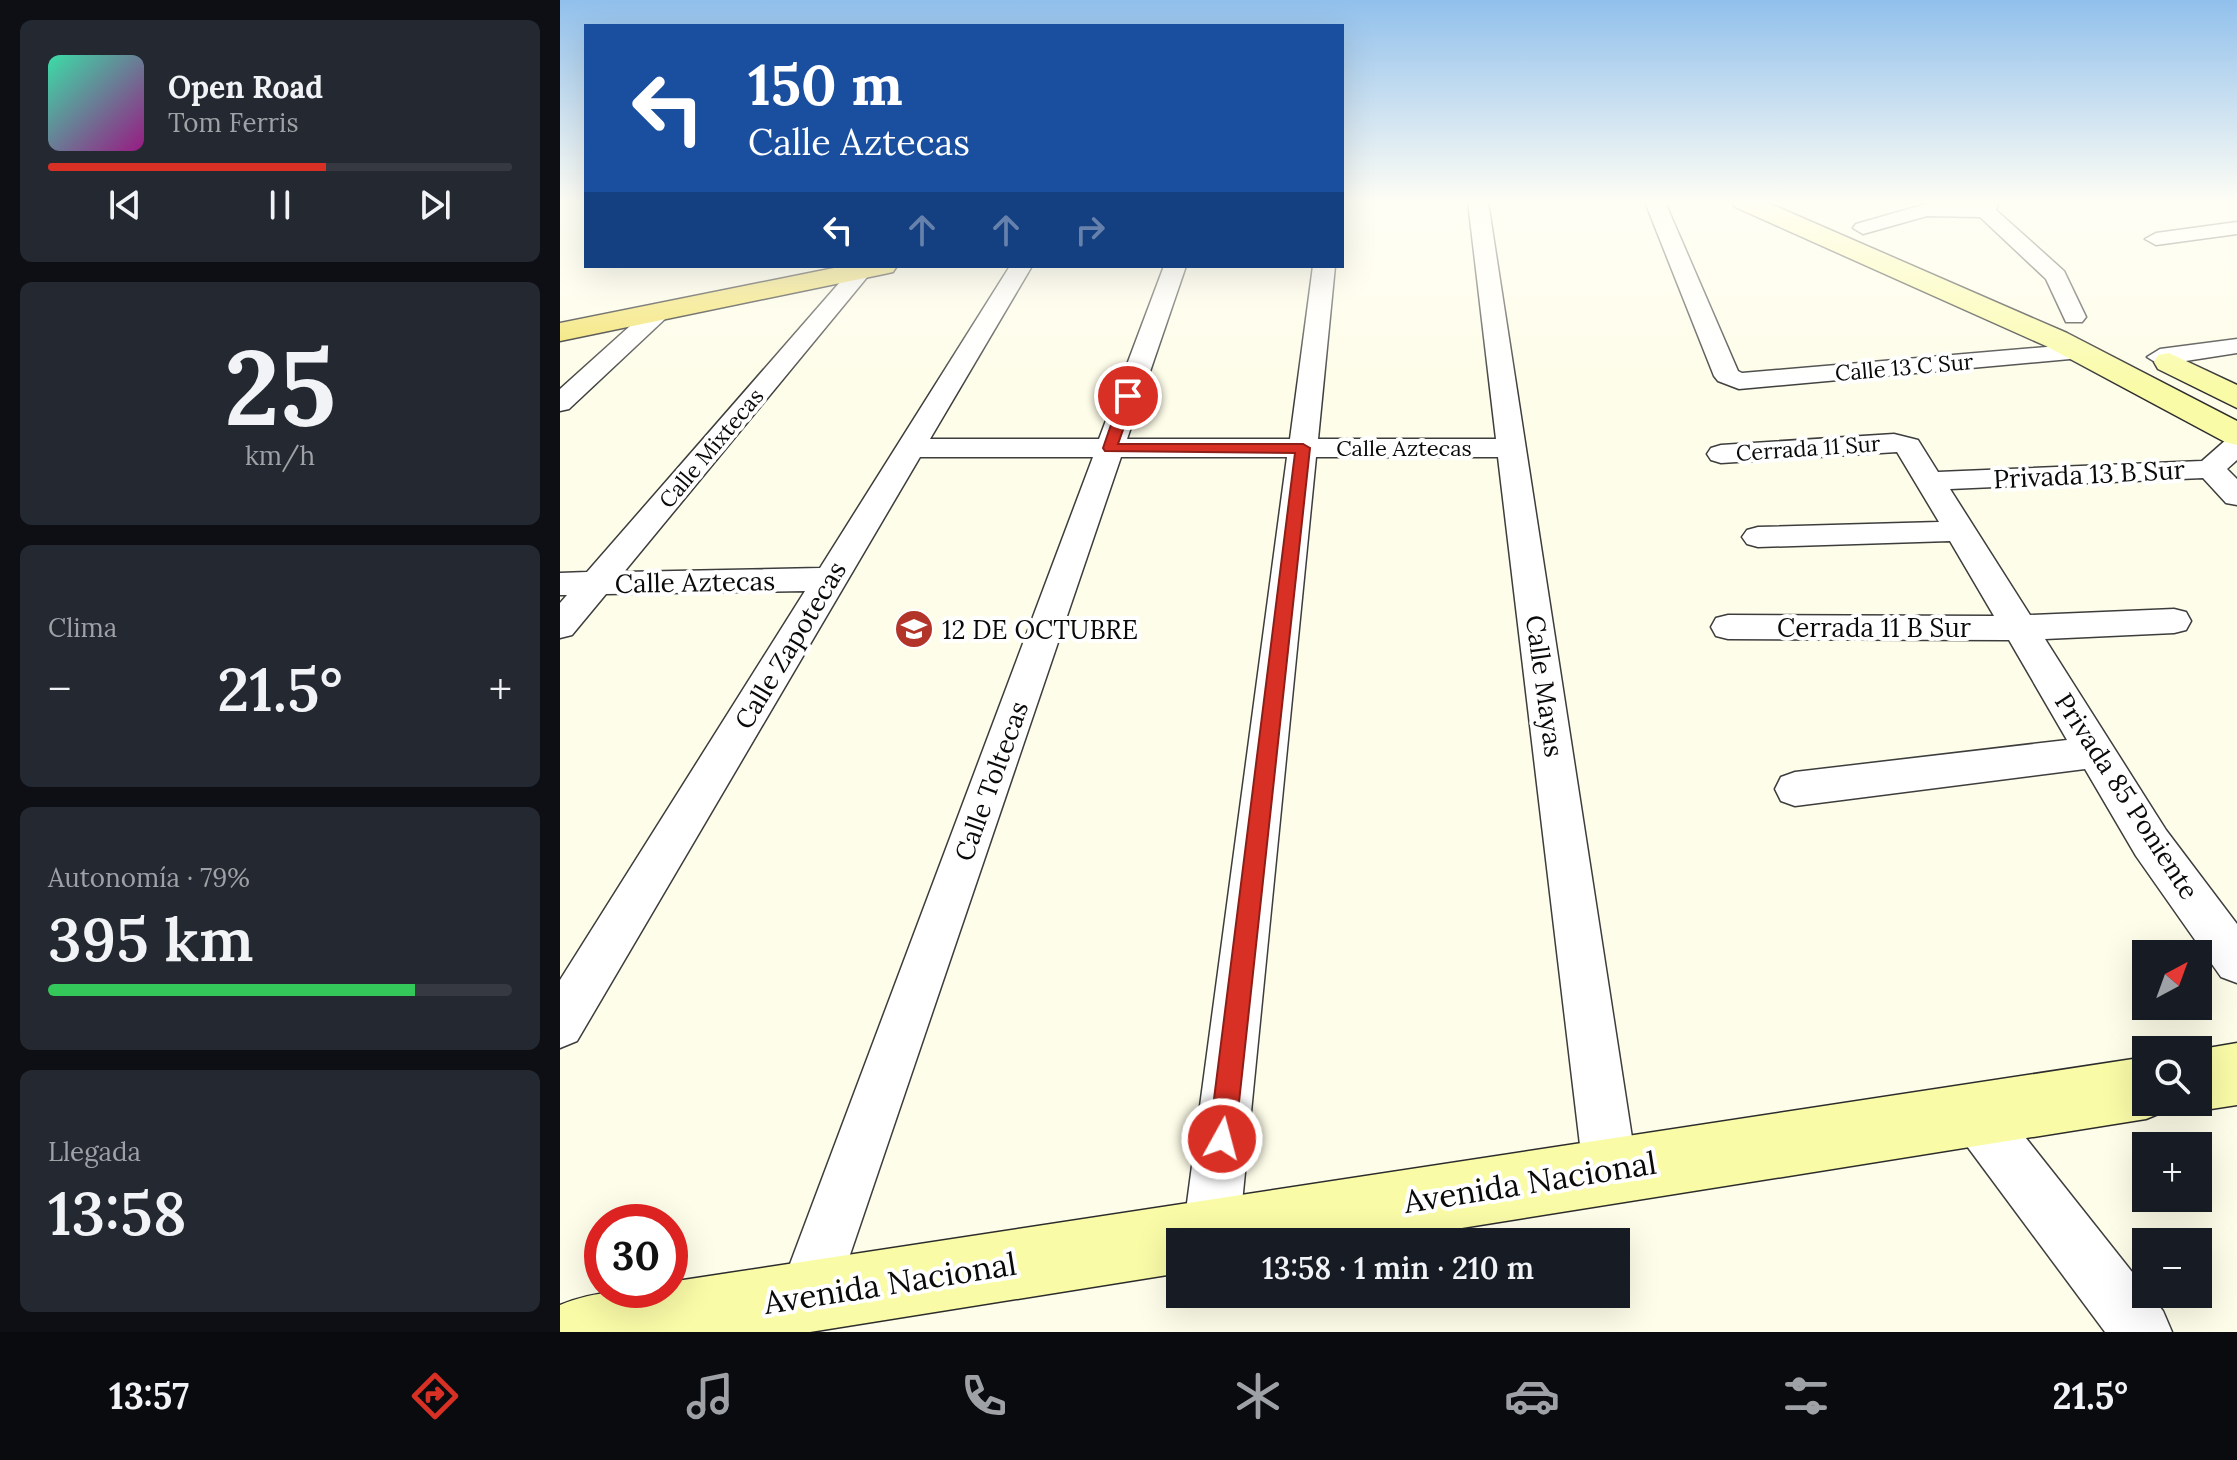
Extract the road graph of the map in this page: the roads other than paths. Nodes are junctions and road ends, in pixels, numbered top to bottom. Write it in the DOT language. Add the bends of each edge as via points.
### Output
graph roads {
  1 [pos="1487,264"];
  2 [pos="1681,264"];
  3 [pos="1885,264"];
  4 [pos="1949,264"];
  5 [pos="2044,265"];
  6 [pos="742,268"];
  7 [pos="873,268"];
  8 [pos="1020,268"];
  9 [pos="1174,268"];
  10 [pos="1324,268"];
  11 [pos="716,273"];
  12 [pos="2043,304"];
  13 [pos="658,313"];
  14 [pos="2074,317"];
  15 [pos="2102,330"];
  16 [pos="560,332"];
  17 [pos="2131,344"];
  18 [pos="2237,346"];
  19 [pos="2081,351"];
  20 [pos="2160,357"];
  21 [pos="2237,398"];
  22 [pos="560,403"];
  23 [pos="2237,435"];
  24 [pos="1894,442"];
  25 [pos="2237,445"];
  26 [pos="910,448"];
  27 [pos="1110,448"];
  28 [pos="1303,448"];
  29 [pos="1513,448"];
  30 [pos="1721,454"];
  31 [pos="2210,469"];
  32 [pos="1932,481"];
  33 [pos="2237,496"];
  34 [pos="1962,531"];
  35 [pos="1758,537"];
  36 [pos="831,579"];
  37 [pos="596,583"];
  38 [pos="560,584"];
  39 [pos="2174,621"];
  40 [pos="560,626"];
  41 [pos="1728,627"];
  42 [pos="2021,628"];
  43 [pos="2096,752"];
  44 [pos="1795,789"];
  45 [pos="2237,961"];
  46 [pos="560,1024"];
  47 [pos="2237,1074"];
  48 [pos="2212,1078"];
  49 [pos="2132,1090"];
  50 [pos="1973,1112"];
  51 [pos="1610,1170"];
  52 [pos="1212,1228"];
  53 [pos="1243,1228"];
  54 [pos="1166,1240"];
  55 [pos="807,1296"];
  56 [pos="582,1332"];
  57 [pos="2142,1332"];
  1 -- 29 [label="street, Calle Mayas"];
  2 -- 19 [label="street, Calle 13 C Sur" via="1727,376 1754,380"];
  3 -- 19 [label="main road"];
  4 -- 12 [label="main road"];
  5 -- 12 [label="street" via="2038,274"];
  5 -- 14 [label="street" via="2056,276"];
  6 -- 11 [label="main road"];
  7 -- 13 [label="main road"];
  7 -- 37 [label="street, Calle Mixtecas"];
  8 -- 26 [label="street, Calle Zapotecas"];
  9 -- 27 [label="street, Calle Toltecas"];
  10 -- 28 [label="street"];
  12 -- 14 [label="main road"];
  13 -- 16 [label="main road"];
  13 -- 22 [label="street"];
  14 -- 15 [label="main road"];
  17 -- 20 [label="main road"];
  18 -- 20 [label="street"];
  19 -- 23 [label="main road"];
  20 -- 21 [label="main road"];
  24 -- 30 [label="street, Cerrada 11 Sur"];
  24 -- 32 [label="street, Privada 85 Poniente" via="1908,446"];
  25 -- 31 [label="street, Privada 13 B Sur"];
  26 -- 27 [label="street, Calle Aztecas"];
  26 -- 36 [label="street, Calle Zapotecas"];
  27 -- 28 [label="street, Calle Aztecas"];
  27 -- 55 [label="street, Calle Toltecas"];
  28 -- 29 [label="street, Calle Aztecas"];
  28 -- 52 [label="street"];
  29 -- 51 [label="street, Calle Mayas"];
  31 -- 32 [label="street, Privada 13 B Sur"];
  31 -- 33 [label="street"];
  32 -- 34 [label="street, Privada 85 Poniente"];
  34 -- 35 [label="street"];
  34 -- 42 [label="street, Privada 85 Poniente"];
  36 -- 37 [label="street, Calle Aztecas"];
  36 -- 46 [label="street, Calle Zapotecas"];
  37 -- 38 [label="street, Calle Aztecas"];
  37 -- 40 [label="street, Calle Mixtecas"];
  39 -- 42 [label="street"];
  41 -- 42 [label="street, Cerrada 11 B Sur"];
  42 -- 43 [label="street, Privada 85 Poniente"];
  43 -- 44 [label="street"];
  43 -- 45 [label="street, Privada 85 Poniente" via="2151,843"];
  47 -- 48 [label="main road"];
  49 -- 50 [label="main road, Avenida Nacional"];
  50 -- 51 [label="main road, Avenida Nacional"];
  50 -- 57 [label="street"];
  51 -- 53 [label="main road, Avenida Nacional"];
  54 -- 55 [label="main road, Avenida Nacional"];
  55 -- 56 [label="main road, Avenida Nacional"];
}
